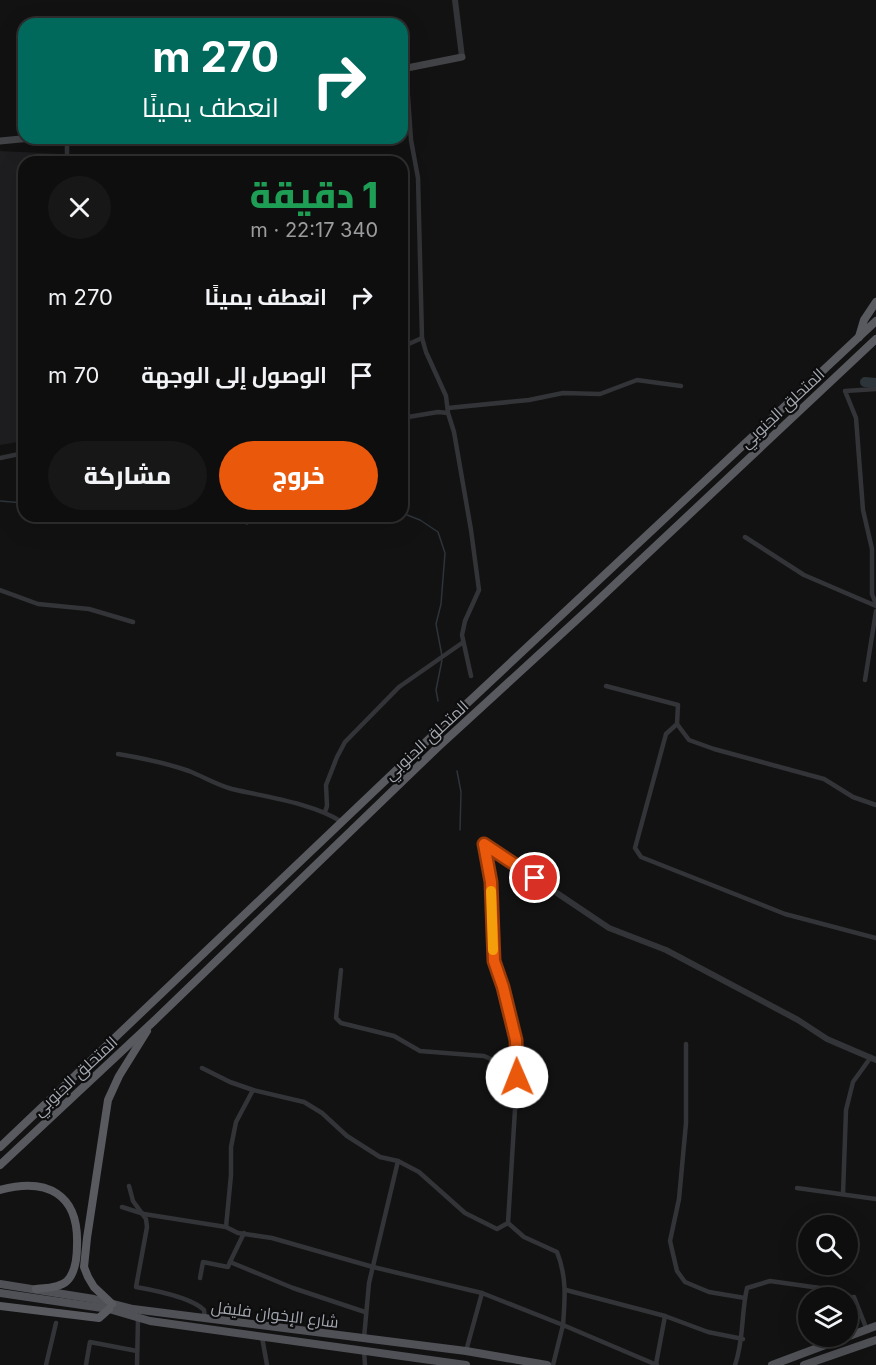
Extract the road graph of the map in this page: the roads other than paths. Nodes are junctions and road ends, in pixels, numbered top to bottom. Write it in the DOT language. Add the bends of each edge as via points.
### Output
graph roads {
  1 [pos="454,0"];
  2 [pos="462,57"];
  3 [pos="408,67"];
  4 [pos="408,109"];
  5 [pos="18,139"];
  6 [pos="0,141"];
  7 [pos="876,302"];
  8 [pos="876,321"];
  9 [pos="861,335"];
  10 [pos="422,338"];
  11 [pos="875,341"];
  12 [pos="408,344"];
  13 [pos="681,386"];
  14 [pos="876,389"];
  15 [pos="448,410"];
  16 [pos="408,417"];
  17 [pos="18,454"];
  18 [pos="0,458"];
  19 [pos="745,537"];
  20 [pos="0,590"];
  21 [pos="876,607"];
  22 [pos="133,622"];
  23 [pos="462,643"];
  24 [pos="471,675"];
  25 [pos="865,680"];
  26 [pos="606,686"];
  27 [pos="677,724"];
  28 [pos="118,754"];
  29 [pos="876,805"];
  30 [pos="325,812"];
  31 [pos="342,822"];
  32 [pos="484,844"];
  33 [pos="876,938"];
  34 [pos="341,970"];
  35 [pos="154,1021"];
  36 [pos="686,1044"];
  37 [pos="874,1058"];
  38 [pos="517,1067"];
  39 [pos="202,1068"];
  40 [pos="253,1090"];
  41 [pos="0,1147"];
  42 [pos="398,1161"];
  43 [pos="0,1165"];
  44 [pos="129,1186"];
  45 [pos="797,1188"];
  46 [pos="0,1190"];
  47 [pos="843,1194"];
  48 [pos="876,1199"];
  49 [pos="122,1207"];
  50 [pos="144,1214"];
  51 [pos="508,1223"];
  52 [pos="226,1227"];
  53 [pos="244,1233"];
  54 [pos="230,1262"];
  55 [pos="373,1267"];
  56 [pos="200,1278"];
  57 [pos="0,1284"];
  58 [pos="813,1287"];
  59 [pos="36,1289"];
  60 [pos="566,1290"];
  61 [pos="0,1293"];
  62 [pos="483,1293"];
  63 [pos="745,1298"];
  64 [pos="0,1306"];
  65 [pos="111,1306"];
  66 [pos="858,1307"];
  67 [pos="365,1312"];
  68 [pos="664,1316"];
  69 [pos="138,1319"];
  70 [pos="205,1319"];
  71 [pos="56,1323"];
  72 [pos="563,1325"];
  73 [pos="876,1326"];
  74 [pos="867,1330"];
  75 [pos="262,1337"];
  76 [pos="364,1338"];
  77 [pos="743,1339"];
  78 [pos="876,1340"];
  79 [pos="137,1351"];
  80 [pos="466,1351"];
  81 [pos="364,1352"];
  82 [pos="46,1365"];
  83 [pos="86,1365"];
  84 [pos="137,1365"];
  85 [pos="267,1365"];
  86 [pos="365,1365"];
  87 [pos="466,1365"];
  88 [pos="547,1365"];
  89 [pos="553,1365"];
  90 [pos="656,1365"];
  91 [pos="735,1365"];
  92 [pos="772,1365"];
  93 [pos="804,1365"];
  1 -- 2 [label="street"];
  2 -- 3 [label="main road"];
  4 -- 10 [label="street" via="418,178"];
  5 -- 6 [label="main road"];
  7 -- 9 [label="highway" via="867,314"];
  8 -- 9 [label="highway, المتحلق الجنوبي"];
  9 -- 11 [label="highway"];
  9 -- 31 [label="highway, المتحلق الجنوبي"];
  10 -- 12 [label="street"];
  10 -- 15 [label="street"];
  11 -- 35 [label="highway, المتحلق الجنوبي" via="421,763"];
  13 -- 15 [label="street" via="637,380 600,394 563,393"];
  14 -- 21 [label="street" via="845,391 856,418"];
  15 -- 16 [label="street"];
  15 -- 23 [label="street" via="479,590 465,621"];
  17 -- 18 [label="street"];
  19 -- 21 [label="street" via="804,575"];
  20 -- 22 [label="street" via="38,604 89,609"];
  21 -- 25 [label="street"];
  23 -- 24 [label="street"];
  23 -- 30 [label="street" via="399,687 345,742 326,785"];
  26 -- 27 [label="street" via="678,705"];
  27 -- 29 [label="street" via="689,740 824,779 853,797"];
  27 -- 33 [label="street" via="666,734 635,848 641,857 785,914"];
  28 -- 30 [label="street" via="148,759 230,788"];
  30 -- 31 [label="street"];
  31 -- 41 [label="highway, المتحلق الجنوبي"];
  32 -- 37 [label="street" via="609,928 666,950 827,1039"];
  32 -- 38 [label="street" via="491,882 494,961 516,1040"];
  34 -- 38 [label="street" via="336,1017 341,1023 394,1036 420,1051 484,1056"];
  35 -- 43 [label="highway, المتحلق الجنوبي"];
  35 -- 65 [label="highway" via="110,1093 103,1122 84,1267 94,1287"];
  36 -- 63 [label="street" via="686,1123 679,1199 670,1241 674,1261 685,1282 709,1292"];
  37 -- 47 [label="street" via="853,1082 846,1110"];
  38 -- 51 [label="street"];
  39 -- 40 [label="street"];
  40 -- 42 [label="street" via="304,1102 380,1157"];
  40 -- 52 [label="street" via="236,1122 231,1147"];
  42 -- 51 [label="street" via="419,1172 465,1213 497,1229"];
  42 -- 55 [label="street"];
  44 -- 50 [label="street" via="133,1201"];
  45 -- 47 [label="street"];
  46 -- 59 [label="highway" via="42,1187 66,1202 75,1218 77,1252 72,1273 64,1283"];
  47 -- 48 [label="street"];
  49 -- 50 [label="street"];
  50 -- 52 [label="street"];
  50 -- 70 [label="street" via="147,1227 136,1287 196,1303 204,1310"];
  51 -- 60 [label="street" via="524,1237 557,1252"];
  52 -- 53 [label="street"];
  53 -- 54 [label="street"];
  53 -- 55 [label="street"];
  54 -- 56 [label="street" via="228,1267 203,1262"];
  54 -- 67 [label="street"];
  55 -- 62 [label="street"];
  55 -- 67 [label="street"];
  57 -- 59 [label="main road, شارع الإخوان فليفل"];
  58 -- 63 [label="street" via="770,1281 747,1288"];
  59 -- 65 [label="main road, شارع الإخوان فليفل"];
  60 -- 68 [label="street"];
  60 -- 72 [label="street"];
  61 -- 65 [label="main road, شارع الإخوان فليفل"];
  62 -- 72 [label="street"];
  62 -- 80 [label="street"];
  63 -- 77 [label="street"];
  64 -- 65 [label="highway" via="99,1318"];
  65 -- 69 [label="main road, شارع الإخوان فليفل"];
  65 -- 70 [label="main road, شارع الإخوان فليفل"];
  66 -- 74 [label="street"];
  67 -- 76 [label="street"];
  68 -- 77 [label="street" via="708,1332"];
  68 -- 90 [label="street"];
  69 -- 75 [label="main road, شارع الإخوان فليفل"];
  69 -- 79 [label="street"];
  70 -- 76 [label="main road, شارع الإخوان فليفل"];
  71 -- 82 [label="street"];
  72 -- 89 [label="street"];
  72 -- 90 [label="street"];
  73 -- 74 [label="main road"];
  74 -- 92 [label="main road"];
  75 -- 81 [label="main road, شارع الإخوان فليفل"];
  75 -- 85 [label="street"];
  76 -- 80 [label="main road, شارع الإخوان فليفل"];
  77 -- 91 [label="street"];
  78 -- 93 [label="main road"];
  79 -- 83 [label="street" via="90,1342"];
  79 -- 84 [label="street"];
  80 -- 88 [label="main road, شارع الإخوان فليفل"];
  81 -- 86 [label="street"];
  81 -- 87 [label="main road, شارع الإخوان فليفل"];
}
